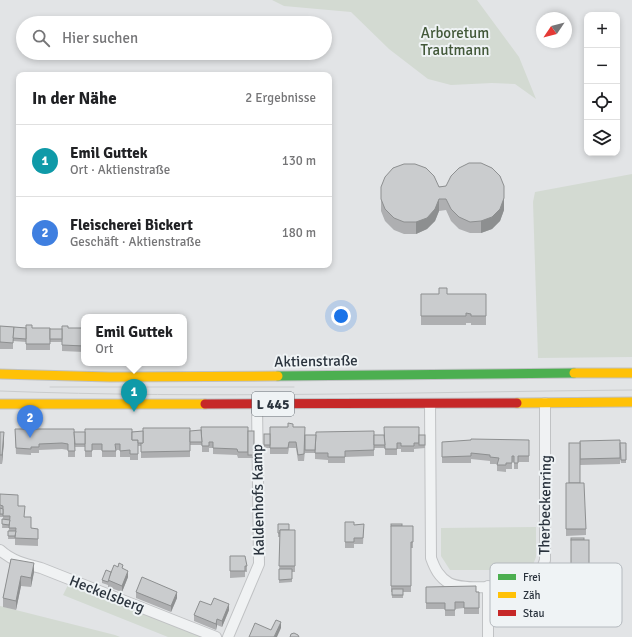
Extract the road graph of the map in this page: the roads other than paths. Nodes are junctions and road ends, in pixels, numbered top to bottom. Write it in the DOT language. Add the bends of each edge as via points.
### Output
graph roads {
  1 [pos="632,373"];
  2 [pos="0,374"];
  3 [pos="632,402"];
  4 [pos="545,403"];
  5 [pos="0,404"];
  6 [pos="257,404"];
  7 [pos="430,404"];
  8 [pos="0,550"];
  9 [pos="544,563"];
  10 [pos="488,586"];
  11 [pos="216,637"];
  12 [pos="228,637"];
  13 [pos="488,637"];
  1 -- 2 [label="main road, Aktienstraße / L 445" via="118,377"];
  3 -- 4 [label="main road, L 445"];
  4 -- 7 [label="main road, L 445"];
  4 -- 9 [label="street, Therbeckenring"];
  5 -- 6 [label="main road, L 445"];
  6 -- 7 [label="main road, L 445"];
  6 -- 12 [label="street, Kaldenhofs Kamp" via="259,564"];
  7 -- 10 [label="street, Therbeckenring" via="431,558 435,569 451,584"];
  8 -- 11 [label="street, Heckelsberg" via="9,558 23,564 41,568"];
  10 -- 13 [label="street"];
}
